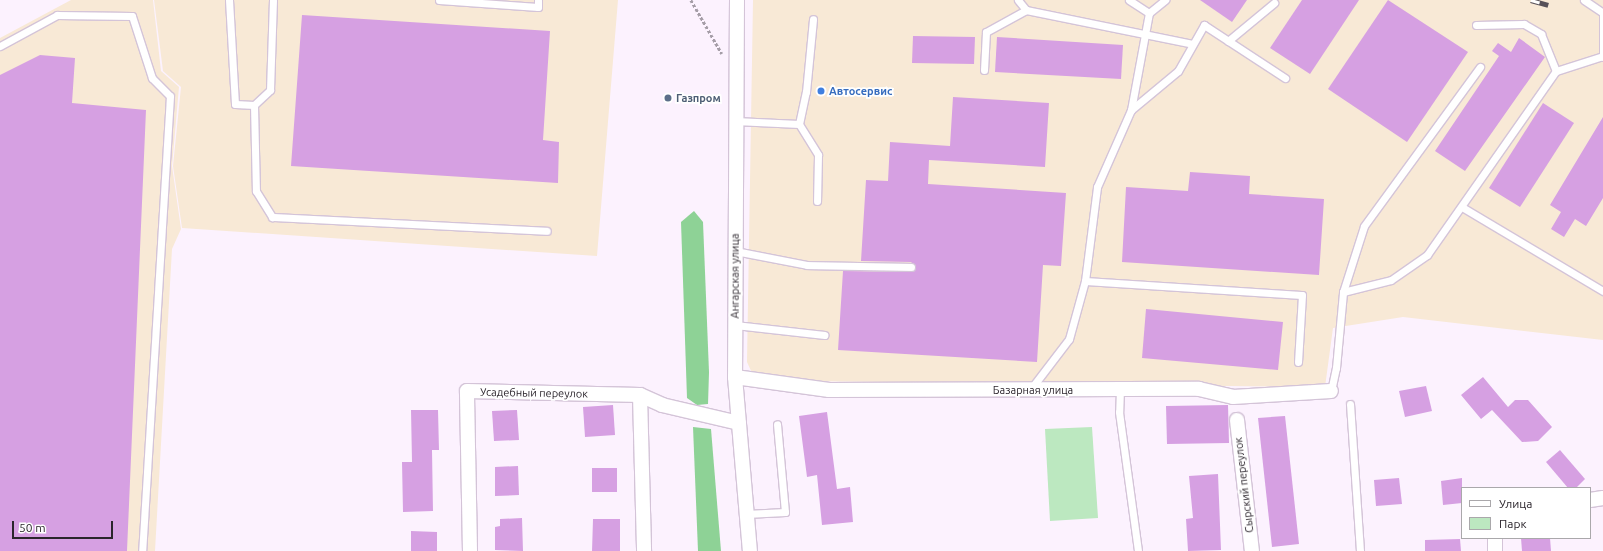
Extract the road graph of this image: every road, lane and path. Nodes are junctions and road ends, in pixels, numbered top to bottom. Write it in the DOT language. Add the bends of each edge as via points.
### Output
graph roads {
  1 [pos="229,0"];
  2 [pos="273,0"];
  3 [pos="439,0"];
  4 [pos="538,0"];
  5 [pos="691,0"];
  6 [pos="737,0"];
  7 [pos="1018,0"];
  8 [pos="1129,0"];
  9 [pos="1165,0"];
  10 [pos="1584,0"];
  11 [pos="1274,3"];
  12 [pos="1026,10"];
  13 [pos="1149,13"];
  14 [pos="813,19"];
  15 [pos="1476,25"];
  16 [pos="1145,36"];
  17 [pos="1228,41"];
  18 [pos="1193,44"];
  19 [pos="0,46"];
  20 [pos="722,54"];
  21 [pos="1603,56"];
  22 [pos="1480,67"];
  23 [pos="984,70"];
  24 [pos="1556,71"];
  25 [pos="1285,78"];
  26 [pos="254,105"];
  27 [pos="1131,110"];
  28 [pos="735,122"];
  29 [pos="799,124"];
  30 [pos="818,201"];
  31 [pos="1462,207"];
  32 [pos="547,231"];
  33 [pos="735,251"];
  34 [pos="911,267"];
  35 [pos="1085,280"];
  36 [pos="1603,291"];
  37 [pos="1342,292"];
  38 [pos="735,325"];
  39 [pos="824,335"];
  40 [pos="1298,362"];
  41 [pos="735,377"];
  42 [pos="1120,389"];
  43 [pos="1030,390"];
  44 [pos="1331,391"];
  45 [pos="640,396"];
  46 [pos="1350,404"];
  47 [pos="1236,420"];
  48 [pos="739,423"];
  49 [pos="777,424"];
  50 [pos="1603,498"];
  51 [pos="1591,500"];
  52 [pos="746,514"];
  53 [pos="1495,539"];
  54 [pos="142,551"];
  55 [pos="470,551"];
  56 [pos="644,551"];
  57 [pos="750,551"];
  58 [pos="1138,551"];
  59 [pos="1252,551"];
  60 [pos="1360,551"];
  61 [pos="1496,551"];
  1 -- 26 [label="lane" via="235,104"];
  2 -- 26 [label="lane" via="270,90"];
  3 -- 4 [label="lane" via="538,7"];
  5 -- 20 [label="path"];
  6 -- 28 [label="street, Ангарская улица"];
  7 -- 12 [label="lane"];
  8 -- 13 [label="lane"];
  9 -- 13 [label="lane"];
  10 -- 21 [label="lane" via="1603,13"];
  11 -- 17 [label="lane"];
  12 -- 16 [label="lane"];
  12 -- 23 [label="lane" via="986,32"];
  13 -- 16 [label="lane"];
  14 -- 29 [label="lane" via="806,92"];
  15 -- 24 [label="lane" via="1524,24 1540,34"];
  16 -- 18 [label="lane"];
  16 -- 27 [label="lane"];
  17 -- 18 [label="lane" via="1204,25"];
  17 -- 25 [label="lane"];
  18 -- 27 [label="lane" via="1178,71"];
  19 -- 54 [label="lane" via="57,16 132,16 152,78 170,96"];
  21 -- 24 [label="lane"];
  22 -- 37 [label="lane" via="1364,226"];
  24 -- 31 [label="lane"];
  26 -- 32 [label="lane" via="256,191 272,217"];
  27 -- 35 [label="lane" via="1097,187"];
  28 -- 29 [label="lane"];
  28 -- 33 [label="street, Ангарская улица"];
  29 -- 30 [label="lane" via="818,155"];
  31 -- 36 [label="lane"];
  31 -- 37 [label="lane" via="1427,255 1391,280"];
  33 -- 34 [label="lane" via="807,265"];
  33 -- 38 [label="street, Ангарская улица"];
  35 -- 40 [label="lane" via="1302,295"];
  35 -- 43 [label="lane" via="1069,339"];
  37 -- 44 [label="lane" via="1336,368"];
  38 -- 39 [label="lane"];
  38 -- 41 [label="street, Ангарская улица"];
  41 -- 43 [label="street, Базарная улица" via="829,390"];
  41 -- 48 [label="street, Ангарская улица"];
  42 -- 43 [label="street, Базарная улица"];
  42 -- 44 [label="street, Базарная улица" via="1200,389 1233,397"];
  42 -- 58 [label="lane" via="1119,412"];
  45 -- 48 [label="street, Усадебный переулок" via="662,405"];
  45 -- 55 [label="street, Усадебный переулок" via="467,391"];
  45 -- 56 [label="street"];
  46 -- 60 [label="lane"];
  47 -- 59 [label="street, Сырский переулок"];
  48 -- 52 [label="street, Ангарская улица"];
  49 -- 52 [label="lane" via="785,512"];
  50 -- 51 [label="street"];
  52 -- 57 [label="street, Ангарская улица"];
  53 -- 61 [label="street"];
}
